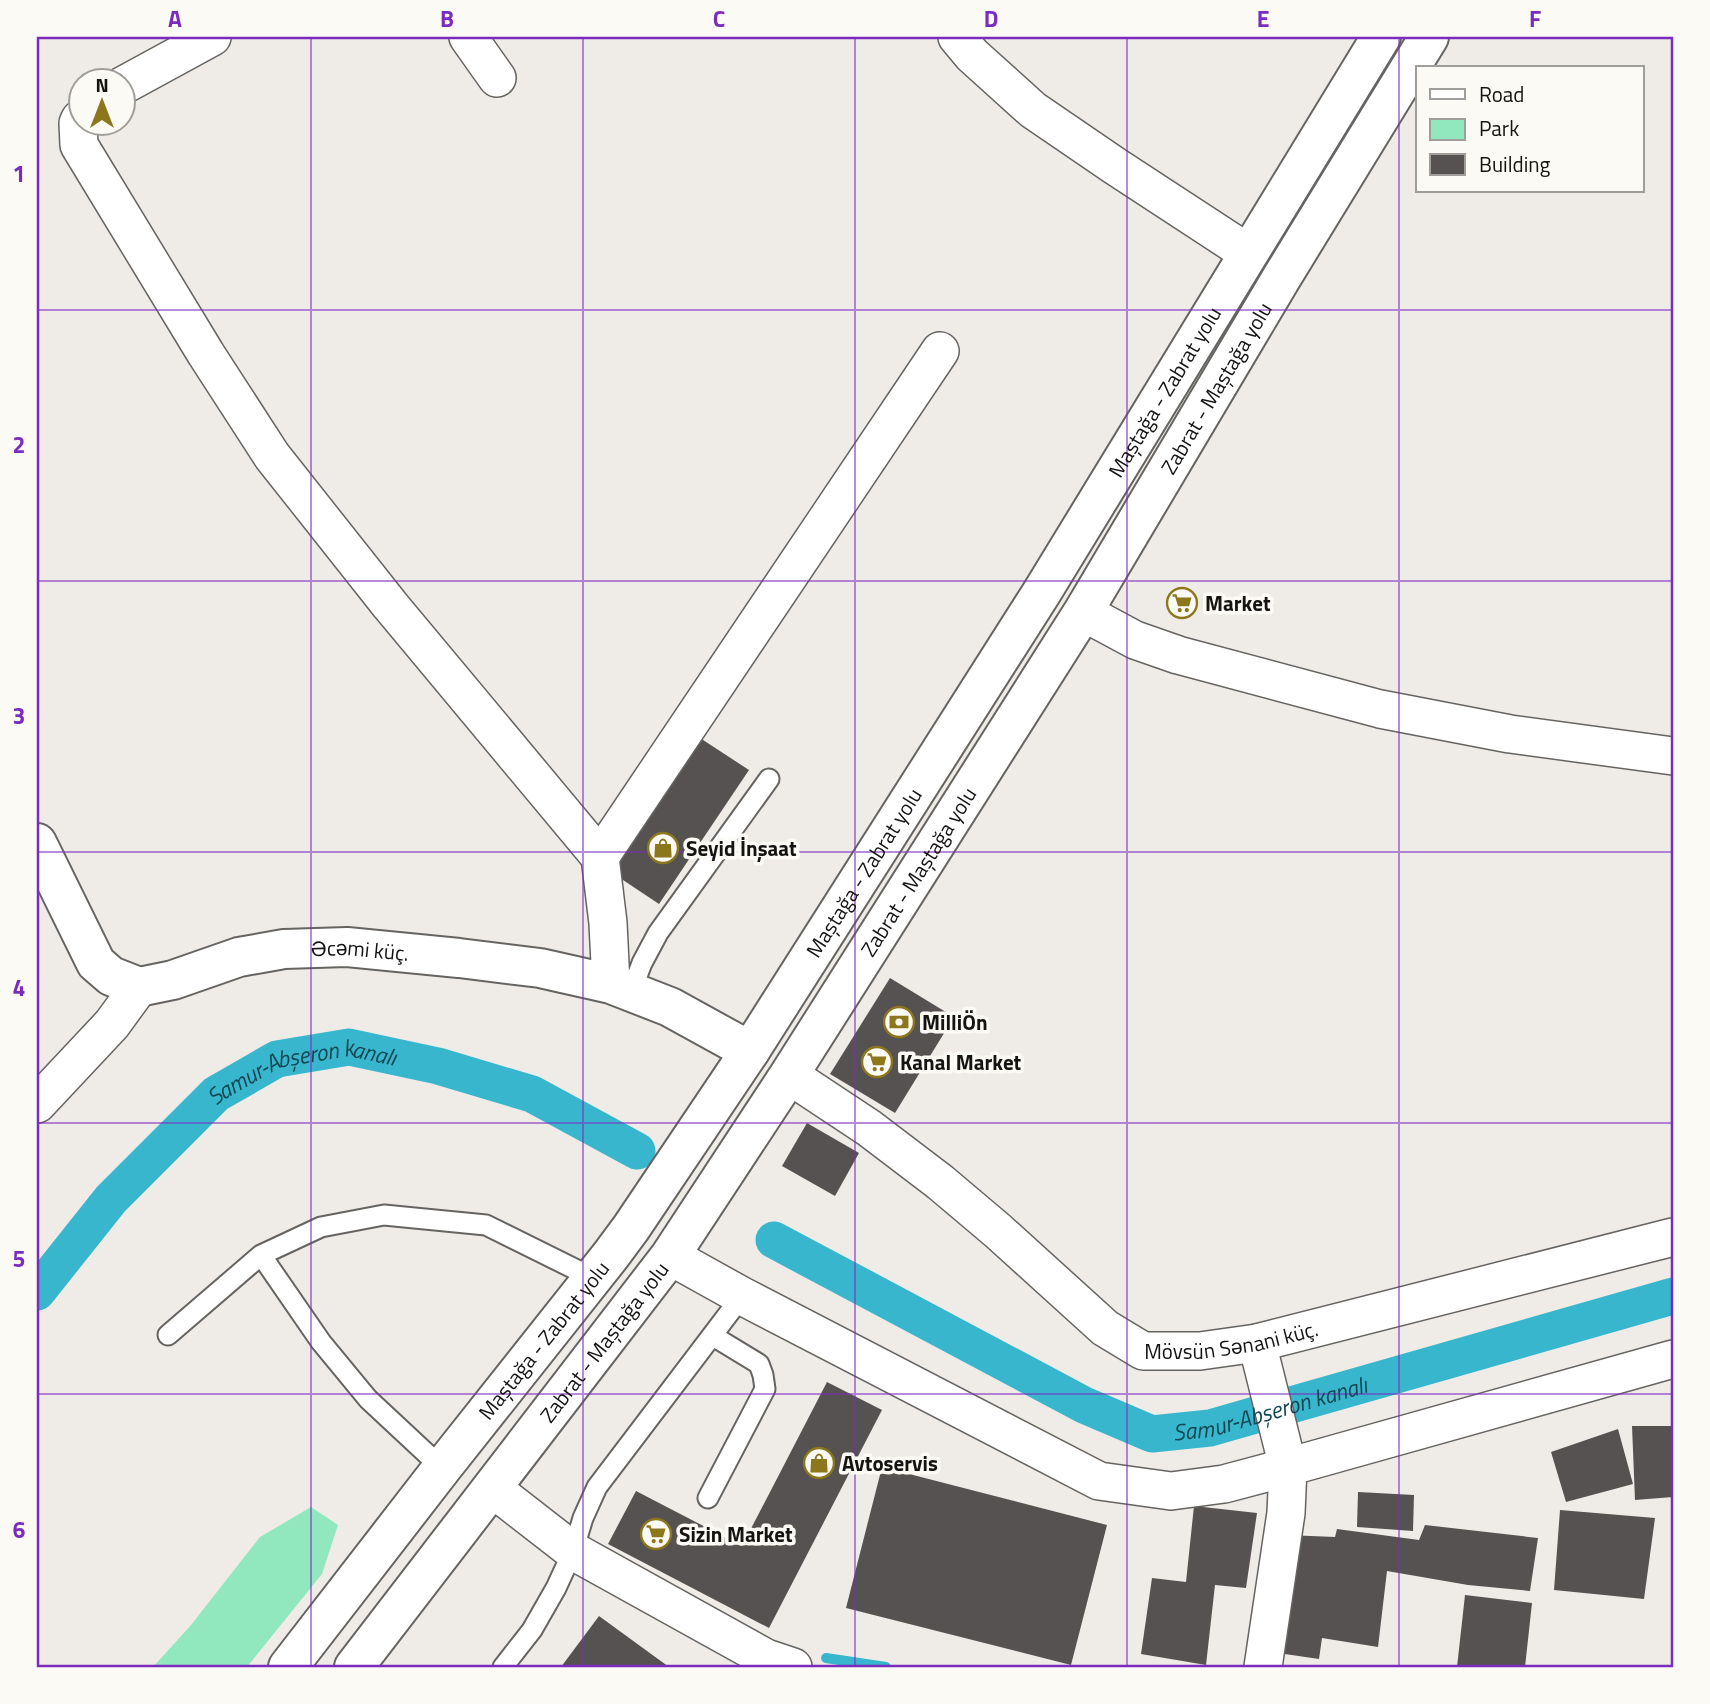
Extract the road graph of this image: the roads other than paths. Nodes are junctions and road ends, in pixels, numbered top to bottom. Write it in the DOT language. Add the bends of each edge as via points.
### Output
graph roads {
  1 [pos="212,37"];
  2 [pos="468,37"];
  3 [pos="957,37"];
  4 [pos="1381,37"];
  5 [pos="1429,37"];
  6 [pos="136,78"];
  7 [pos="497,78"];
  8 [pos="79,136"];
  9 [pos="1248,253"];
  10 [pos="940,351"];
  11 [pos="1083,612"];
  12 [pos="1673,756"];
  13 [pos="769,779"];
  14 [pos="37,842"];
  15 [pos="600,857"];
  16 [pos="139,986"];
  17 [pos="621,988"];
  18 [pos="750,1051"];
  19 [pos="789,1075"];
  20 [pos="37,1104"];
  21 [pos="1673,1237"];
  22 [pos="261,1255"];
  23 [pos="670,1256"];
  24 [pos="593,1278"];
  25 [pos="742,1296"];
  26 [pos="168,1335"];
  27 [pos="713,1336"];
  28 [pos="1257,1343"];
  29 [pos="1673,1359"];
  30 [pos="1288,1467"];
  31 [pos="442,1468"];
  32 [pos="492,1488"];
  33 [pos="708,1498"];
  34 [pos="573,1551"];
  35 [pos="288,1667"];
  36 [pos="354,1667"];
  37 [pos="503,1667"];
  38 [pos="793,1667"];
  39 [pos="1263,1667"];
  1 -- 6 [label="street"];
  2 -- 7 [label="street"];
  3 -- 9 [label="street" via="1033,110"];
  4 -- 9 [label="main road, Maştağa - Zabrat yolu"];
  5 -- 11 [label="main road, Zabrat - Maştağa yolu"];
  8 -- 15 [label="street" via="79,145 272,456"];
  9 -- 18 [label="main road, Maştağa - Zabrat yolu" via="1042,592"];
  10 -- 15 [label="street"];
  11 -- 12 [label="street" via="1135,640 1380,709 1510,734"];
  11 -- 19 [label="main road, Zabrat - Maştağa yolu"];
  13 -- 17 [label="lane"];
  14 -- 16 [label="main road" via="96,963 111,976"];
  15 -- 17 [label="street"];
  16 -- 17 [label="main road, Əcəmi küç." via="173,980 239,957 284,949 347,947 540,968"];
  16 -- 20 [label="street" via="112,1024"];
  17 -- 18 [label="main road, Əcəmi küç." via="670,1007"];
  18 -- 19 [label="main road, Əcəmi küç."];
  18 -- 24 [label="main road, Maştağa - Zabrat yolu"];
  19 -- 23 [label="main road, Zabrat - Maştağa yolu"];
  19 -- 28 [label="street, Mövsün Sənani küç." via="870,1128 940,1182 1105,1328 1143,1351 1200,1351"];
  21 -- 28 [label="street, Mövsün Sənani küç."];
  22 -- 24 [label="lane" via="321,1227 384,1215 486,1225"];
  22 -- 26 [label="lane"];
  22 -- 31 [label="lane" via="321,1342 368,1399"];
  23 -- 25 [label="street"];
  23 -- 32 [label="main road, Zabrat - Maştağa yolu"];
  24 -- 31 [label="main road, Maştağa - Zabrat yolu"];
  25 -- 27 [label="lane"];
  25 -- 30 [label="street" via="1099,1481 1171,1491"];
  27 -- 33 [label="lane" via="758,1364 765,1389"];
  27 -- 34 [label="lane" via="597,1487"];
  28 -- 30 [label="street"];
  29 -- 30 [label="street"];
  30 -- 39 [label="street" via="1286,1513"];
  31 -- 35 [label="main road, Maştağa - Zabrat yolu"];
  32 -- 34 [label="street"];
  32 -- 36 [label="main road, Zabrat - Maştağa yolu"];
  34 -- 37 [label="lane" via="532,1630"];
  34 -- 38 [label="street" via="766,1658"];
}
